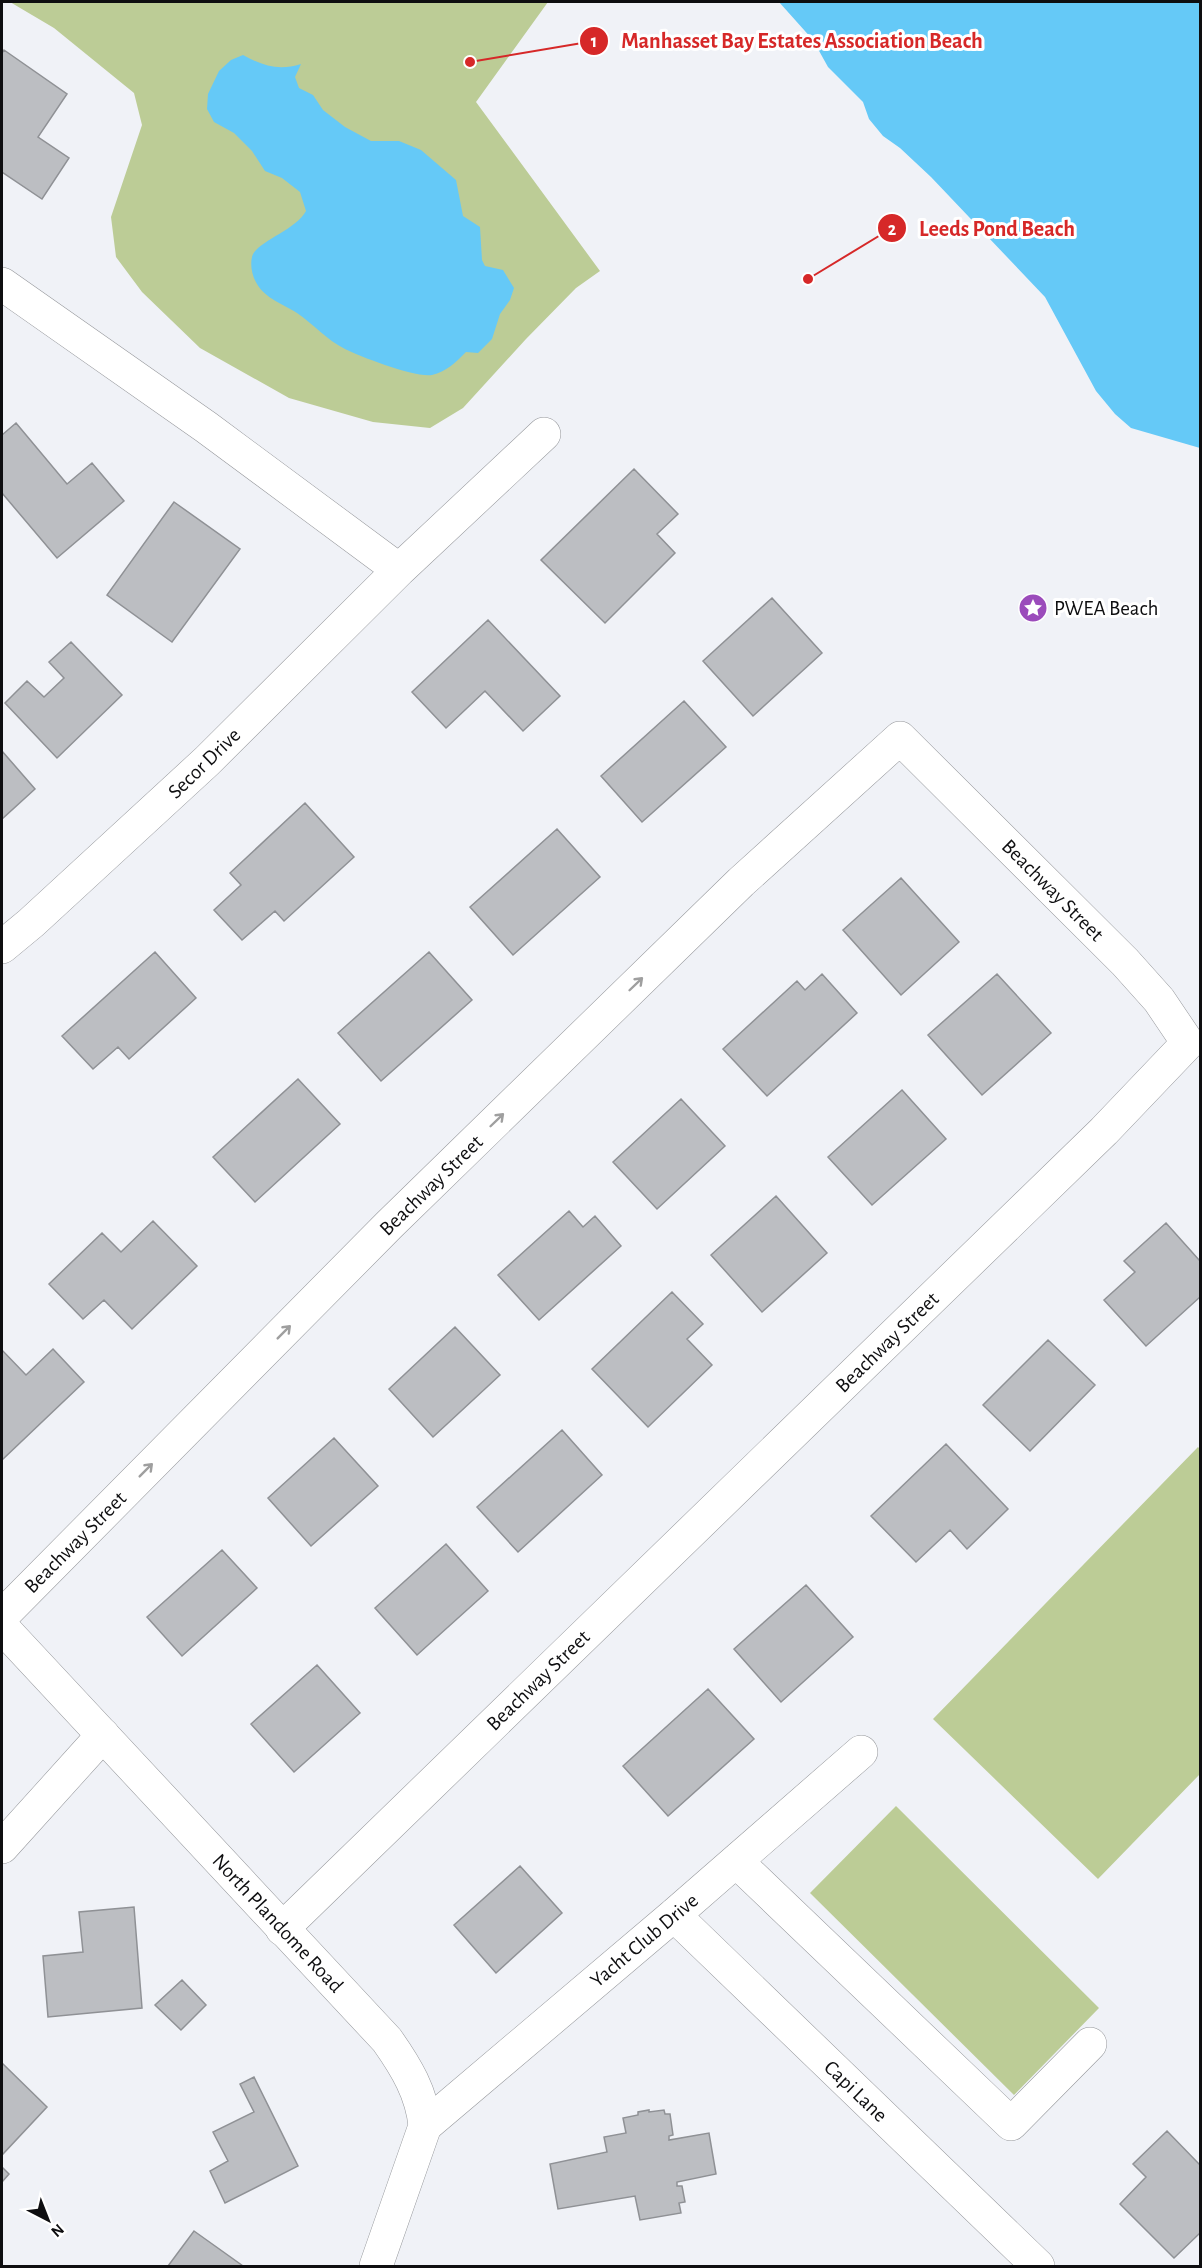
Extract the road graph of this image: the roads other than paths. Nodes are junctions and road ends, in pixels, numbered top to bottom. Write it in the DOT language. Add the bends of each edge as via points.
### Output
graph roads {
  1 [pos="2,284"];
  2 [pos="544,434"];
  3 [pos="399,570"];
  4 [pos="2,947"];
  5 [pos="2,1616"];
  6 [pos="2,1627"];
  7 [pos="103,1734"];
  8 [pos="861,1752"];
  9 [pos="2,1847"];
  10 [pos="736,1861"];
  11 [pos="674,1915"];
  12 [pos="282,1929"];
  13 [pos="1090,2044"];
  14 [pos="425,2126"];
  15 [pos="376,2266"];
  16 [pos="1038,2266"];
  1 -- 3 [label="street" via="206,427"];
  2 -- 3 [label="street, Secor Drive"];
  3 -- 4 [label="street, Secor Drive" via="207,761"];
  5 -- 12 [label="street, Beachway Street, one-way" via="389,1225 741,882 900,738 1159,1000 1188,1043 1104,1131"];
  6 -- 7 [label="street, North Plandome Road"];
  7 -- 9 [label="street"];
  7 -- 12 [label="street, North Plandome Road"];
  8 -- 10 [label="street, Yacht Club Drive"];
  10 -- 11 [label="street, Yacht Club Drive"];
  10 -- 13 [label="street" via="1011,2124"];
  11 -- 14 [label="street, Yacht Club Drive"];
  11 -- 16 [label="street, Capi Lane"];
  12 -- 14 [label="street, North Plandome Road" via="393,2048 416,2087"];
  14 -- 15 [label="street, North Plandome Road"];
}
